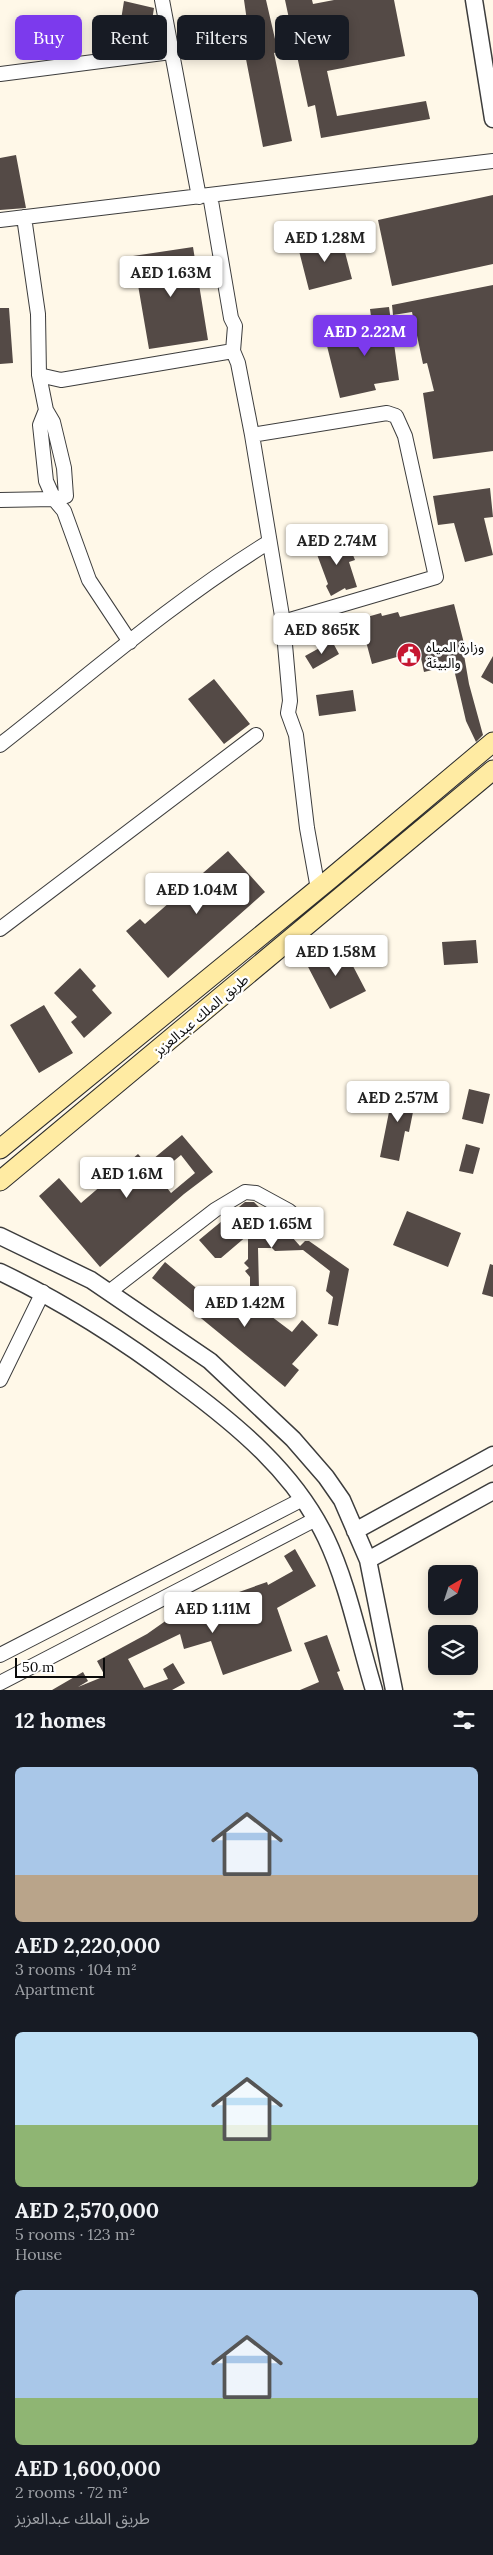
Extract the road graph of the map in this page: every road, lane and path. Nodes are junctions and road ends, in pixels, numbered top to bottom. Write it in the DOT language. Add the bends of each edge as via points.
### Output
graph roads {
  1 [pos="162,0"];
  2 [pos="474,0"];
  3 [pos="171,52"];
  4 [pos="0,74"];
  5 [pos="493,119"];
  6 [pos="493,162"];
  7 [pos="204,196"];
  8 [pos="24,217"];
  9 [pos="0,220"];
  10 [pos="233,352"];
  11 [pos="39,375"];
  12 [pos="46,410"];
  13 [pos="252,435"];
  14 [pos="54,499"];
  15 [pos="0,500"];
  16 [pos="268,542"];
  17 [pos="283,622"];
  18 [pos="130,642"];
  19 [pos="256,735"];
  20 [pos="493,742"];
  21 [pos="0,745"];
  22 [pos="493,770"];
  23 [pos="318,889"];
  24 [pos="0,929"];
  25 [pos="0,1149"];
  26 [pos="0,1181"];
  27 [pos="305,1226"];
  28 [pos="0,1236"];
  29 [pos="0,1272"];
  30 [pos="42,1292"];
  31 [pos="109,1292"];
  32 [pos="0,1380"];
  33 [pos="493,1455"];
  34 [pos="493,1491"];
  35 [pos="303,1499"];
  36 [pos="316,1519"];
  37 [pos="355,1532"];
  38 [pos="368,1560"];
  39 [pos="0,1655"];
  40 [pos="0,1683"];
  41 [pos="374,1690"];
  42 [pos="394,1690"];
  1 -- 3 [label="street"];
  2 -- 5 [label="street"];
  3 -- 4 [label="street"];
  3 -- 7 [label="street"];
  6 -- 7 [label="street"];
  7 -- 8 [label="street"];
  7 -- 10 [label="street" via="235,326"];
  8 -- 9 [label="street"];
  8 -- 11 [label="street" via="38,314"];
  10 -- 11 [label="street" via="61,380"];
  10 -- 13 [label="street"];
  11 -- 12 [label="street"];
  12 -- 14 [label="street" via="40,426 46,481"];
  12 -- 14 [label="street" via="53,422 64,468 66,496"];
  13 -- 16 [label="street"];
  13 -- 17 [label="street" via="387,414 396,416 405,436 436,577"];
  14 -- 15 [label="street"];
  14 -- 18 [label="street" via="64,511 89,580"];
  16 -- 17 [label="street"];
  16 -- 18 [label="street"];
  17 -- 23 [label="street" via="290,701 288,713 296,735"];
  18 -- 21 [label="street"];
  19 -- 24 [label="street"];
  20 -- 23 [label="main road, طريق الملك عبدالعزيز"];
  22 -- 26 [label="main road, طريق الملك عبدالعزيز"];
  23 -- 25 [label="main road, طريق الملك عبدالعزيز"];
  27 -- 31 [label="street" via="289,1211 256,1193 245,1192 215,1210"];
  28 -- 31 [label="street"];
  29 -- 30 [label="street"];
  30 -- 32 [label="street"];
  30 -- 35 [label="street" via="103,1327 231,1421 281,1471"];
  31 -- 37 [label="street" via="210,1361 293,1439 342,1500"];
  33 -- 37 [label="street"];
  34 -- 38 [label="street"];
  35 -- 36 [label="street"];
  35 -- 39 [label="street"];
  36 -- 40 [label="street"];
  36 -- 41 [label="street" via="338,1570"];
  37 -- 38 [label="street"];
  38 -- 42 [label="street"];
}
